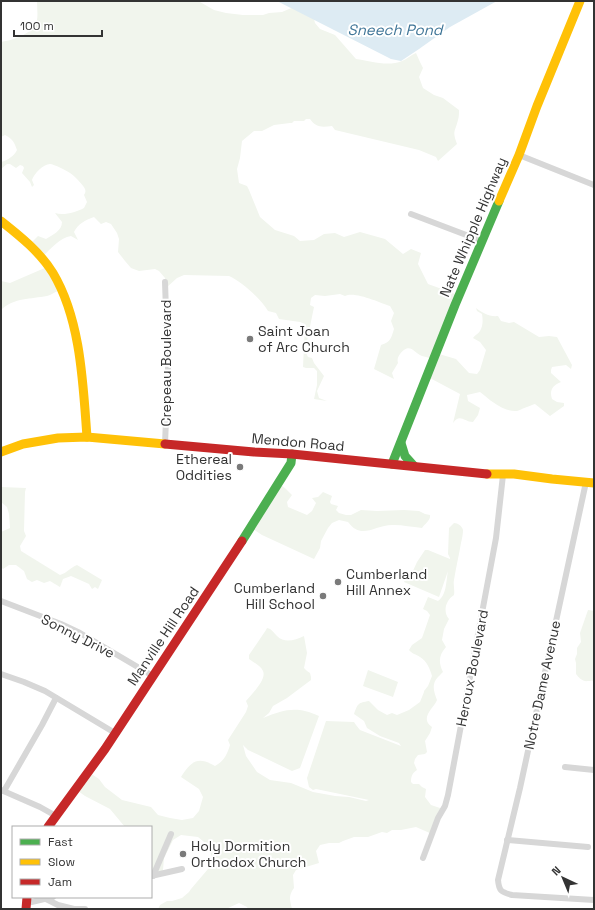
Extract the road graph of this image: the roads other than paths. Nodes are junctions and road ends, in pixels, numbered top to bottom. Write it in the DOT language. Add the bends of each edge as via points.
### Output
graph roads {
  1 [pos="580,1"];
  2 [pos="520,155"];
  3 [pos="594,185"];
  4 [pos="411,214"];
  5 [pos="1,221"];
  6 [pos="482,241"];
  7 [pos="165,282"];
  8 [pos="87,437"];
  9 [pos="400,443"];
  10 [pos="165,444"];
  11 [pos="1,452"];
  12 [pos="292,454"];
  13 [pos="392,464"];
  14 [pos="414,466"];
  15 [pos="503,475"];
  16 [pos="590,482"];
  17 [pos="1,601"];
  18 [pos="1,674"];
  19 [pos="153,676"];
  20 [pos="56,698"];
  21 [pos="115,733"];
  22 [pos="565,767"];
  23 [pos="594,770"];
  24 [pos="3,791"];
  25 [pos="56,816"];
  26 [pos="49,826"];
  27 [pos="171,834"];
  28 [pos="507,840"];
  29 [pos="588,847"];
  30 [pos="423,858"];
  31 [pos="182,869"];
  32 [pos="152,876"];
  33 [pos="50,898"];
  34 [pos="46,899"];
  35 [pos="594,900"];
  36 [pos="27,903"];
  37 [pos="74,909"];
  38 [pos="85,909"];
  1 -- 2 [label="main road, Nate Whipple Highway"];
  2 -- 3 [label="street"];
  2 -- 6 [label="main road, Nate Whipple Highway"];
  4 -- 6 [label="street"];
  5 -- 8 [label="main road" via="29,244 43,261 52,272 66,300 80,364"];
  6 -- 9 [label="main road, Nate Whipple Highway"];
  7 -- 10 [label="street, Crepeau Boulevard" via="168,369"];
  8 -- 10 [label="main road, Mendon Road"];
  8 -- 11 [label="main road, Mendon Road" via="58,438 24,444"];
  9 -- 13 [label="main road, Nate Whipple Highway"];
  9 -- 14 [label="main road" via="405,456"];
  10 -- 12 [label="main road, Mendon Road"];
  12 -- 13 [label="main road, Mendon Road"];
  12 -- 19 [label="main road, Manville Hill Road" via="291,463 276,488"];
  13 -- 14 [label="main road, Mendon Road"];
  14 -- 15 [label="main road, Mendon Road"];
  15 -- 16 [label="main road, Mendon Road"];
  15 -- 30 [label="street, Heroux Boulevard" via="496,538 448,795"];
  16 -- 28 [label="street, Notre Dame Avenue"];
  17 -- 19 [label="street, Sonny Drive" via="62,624"];
  18 -- 20 [label="street" via="45,691"];
  19 -- 21 [label="main road, Manville Hill Road"];
  20 -- 21 [label="street"];
  20 -- 24 [label="street"];
  21 -- 25 [label="main road, Manville Hill Road"];
  22 -- 23 [label="street"];
  24 -- 25 [label="street"];
  25 -- 26 [label="main road, Manville Hill Road"];
  27 -- 32 [label="street"];
  28 -- 29 [label="street"];
  28 -- 35 [label="street, Notre Dame Avenue" via="498,880 502,892"];
  31 -- 32 [label="street"];
  33 -- 34 [label="street"];
  34 -- 36 [label="street"];
  34 -- 37 [label="street"];
  37 -- 38 [label="street"];
}
